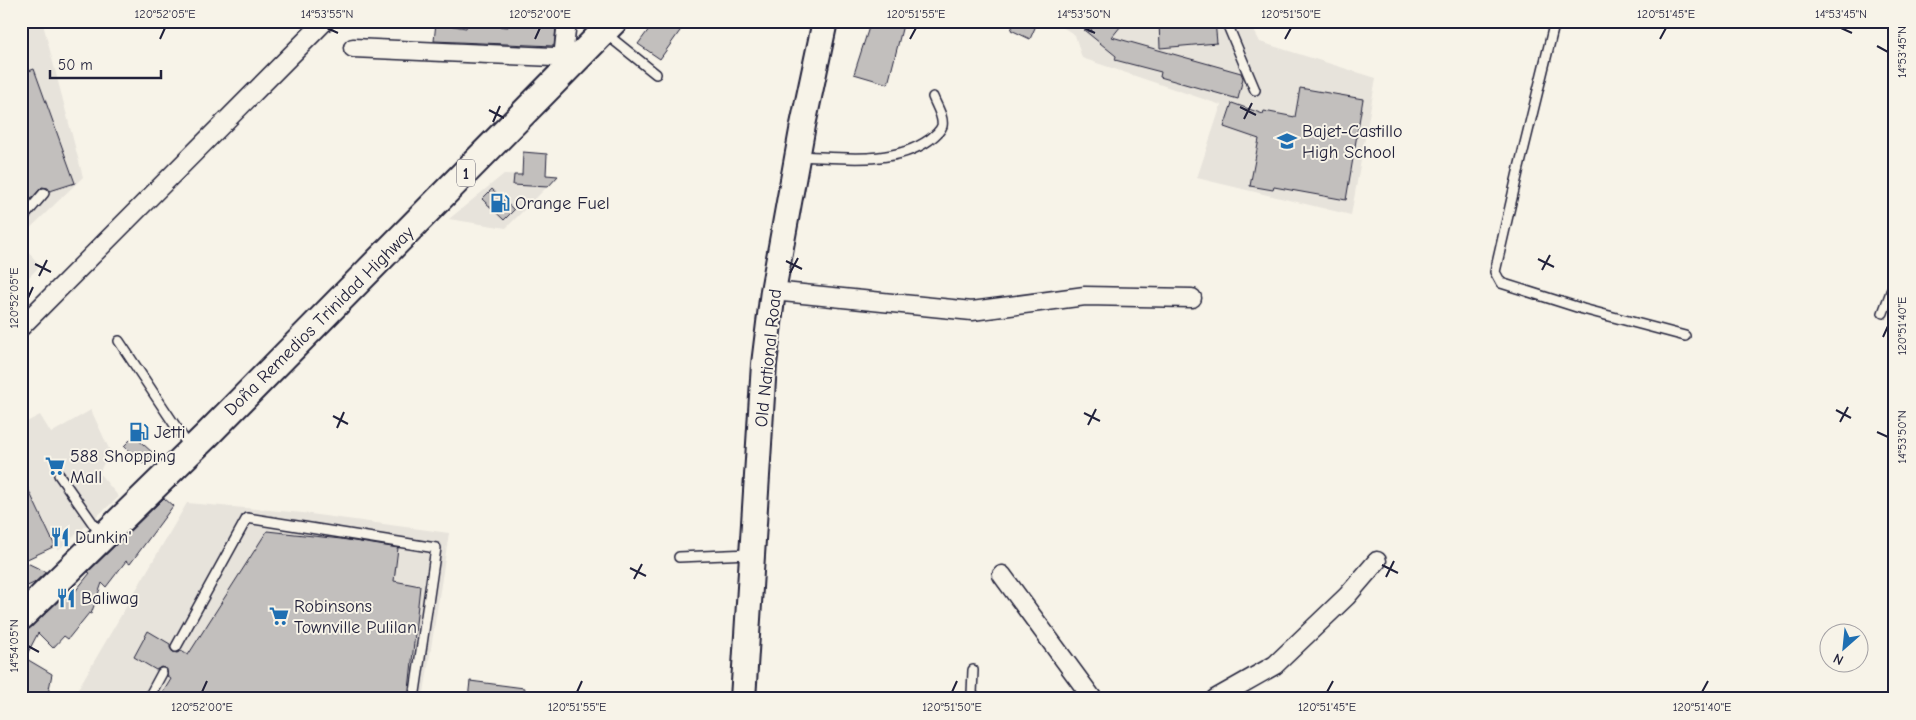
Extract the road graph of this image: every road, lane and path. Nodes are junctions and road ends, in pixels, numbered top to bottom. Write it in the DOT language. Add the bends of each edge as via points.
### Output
graph roads {
  1 [pos="326,21"];
  2 [pos="567,21"];
  3 [pos="825,21"];
  4 [pos="1226,21"];
  5 [pos="1555,21"];
  6 [pos="608,26"];
  7 [pos="353,48"];
  8 [pos="569,58"];
  9 [pos="656,74"];
  10 [pos="1255,90"];
  11 [pos="932,97"];
  12 [pos="797,156"];
  13 [pos="44,193"];
  14 [pos="21,220"];
  15 [pos="1895,281"];
  16 [pos="773,291"];
  17 [pos="1192,298"];
  18 [pos="1883,313"];
  19 [pos="21,327"];
  20 [pos="1685,336"];
  21 [pos="119,341"];
  22 [pos="191,450"];
  23 [pos="60,475"];
  24 [pos="102,537"];
  25 [pos="753,554"];
  26 [pos="679,557"];
  27 [pos="1377,560"];
  28 [pos="1002,576"];
  29 [pos="21,617"];
  30 [pos="176,647"];
  31 [pos="973,670"];
  32 [pos="162,673"];
  33 [pos="148,699"];
  34 [pos="414,699"];
  35 [pos="743,699"];
  36 [pos="977,699"];
  37 [pos="1093,699"];
  38 [pos="1215,699"];
  1 -- 19 [label="street"];
  2 -- 8 [label="street"];
  3 -- 12 [label="main road, Old National Road"];
  4 -- 10 [label="lane"];
  5 -- 20 [label="lane" via="1495,272 1501,283"];
  6 -- 8 [label="main road, Doña Remedios Trinidad Highway / 1"];
  6 -- 9 [label="lane"];
  7 -- 8 [label="street"];
  8 -- 22 [label="main road, Doña Remedios Trinidad Highway / 1" via="476,162"];
  11 -- 12 [label="lane" via="941,115 942,126 936,135 921,145 890,156"];
  12 -- 16 [label="main road, Old National Road"];
  13 -- 14 [label="lane"];
  15 -- 18 [label="lane"];
  16 -- 17 [label="street" via="972,311 1085,296"];
  16 -- 25 [label="main road, Old National Road" via="764,364"];
  21 -- 22 [label="lane"];
  22 -- 24 [label="main road, Doña Remedios Trinidad Highway / 1"];
  23 -- 24 [label="lane"];
  24 -- 29 [label="main road, Doña Remedios Trinidad Highway / 1"];
  25 -- 26 [label="lane"];
  25 -- 35 [label="main road, Old National Road"];
  27 -- 38 [label="street" via="1347,596 1275,666"];
  28 -- 37 [label="street"];
  30 -- 34 [label="lane" via="247,518 436,548"];
  31 -- 36 [label="lane" via="972,694"];
  32 -- 33 [label="lane"];
}
